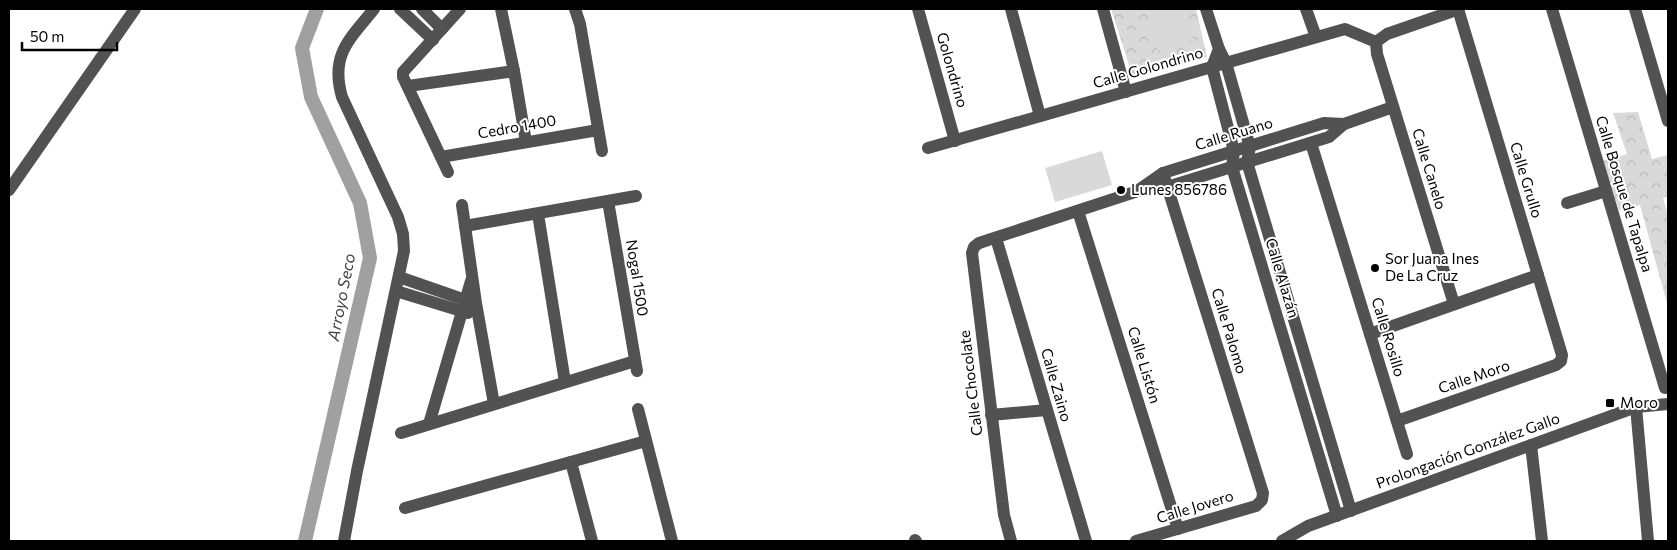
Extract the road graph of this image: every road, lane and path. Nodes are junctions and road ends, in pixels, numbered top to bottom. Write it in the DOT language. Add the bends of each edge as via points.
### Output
graph roads {
  1 [pos="135,9"];
  2 [pos="374,9"];
  3 [pos="400,9"];
  4 [pos="422,9"];
  5 [pos="460,9"];
  6 [pos="501,9"];
  7 [pos="575,9"];
  8 [pos="918,9"];
  9 [pos="1011,9"];
  10 [pos="1103,9"];
  11 [pos="1206,9"];
  12 [pos="1306,9"];
  13 [pos="1458,9"];
  14 [pos="1552,9"];
  15 [pos="1635,9"];
  16 [pos="442,29"];
  17 [pos="1316,38"];
  18 [pos="433,40"];
  19 [pos="1376,42"];
  20 [pos="1219,49"];
  21 [pos="1226,63"];
  22 [pos="1212,67"];
  23 [pos="514,71"];
  24 [pos="408,86"];
  25 [pos="1126,92"];
  26 [pos="1393,107"];
  27 [pos="1040,116"];
  28 [pos="1668,121"];
  29 [pos="1344,124"];
  30 [pos="598,130"];
  31 [pos="955,140"];
  32 [pos="526,142"];
  33 [pos="1311,143"];
  34 [pos="1250,147"];
  35 [pos="928,148"];
  36 [pos="602,150"];
  37 [pos="1234,152"];
  38 [pos="441,157"];
  39 [pos="1247,162"];
  40 [pos="1232,167"];
  41 [pos="448,172"];
  42 [pos="1163,173"];
  43 [pos="1167,186"];
  44 [pos="9,190"];
  45 [pos="1138,191"];
  46 [pos="1606,191"];
  47 [pos="636,196"];
  48 [pos="608,201"];
  49 [pos="1567,203"];
  50 [pos="462,205"];
  51 [pos="1078,211"];
  52 [pos="538,214"];
  53 [pos="465,226"];
  54 [pos="996,238"];
  55 [pos="974,247"];
  56 [pos="1538,275"];
  57 [pos="399,277"];
  58 [pos="396,291"];
  59 [pos="1454,304"];
  60 [pos="470,307"];
  61 [pos="1370,334"];
  62 [pos="1561,361"];
  63 [pos="565,382"];
  64 [pos="1665,388"];
  65 [pos="494,404"];
  66 [pos="1668,404"];
  67 [pos="1636,407"];
  68 [pos="638,410"];
  69 [pos="1047,410"];
  70 [pos="991,415"];
  71 [pos="1397,421"];
  72 [pos="429,424"];
  73 [pos="401,433"];
  74 [pos="646,441"];
  75 [pos="1531,445"];
  76 [pos="1407,454"];
  77 [pos="572,462"];
  78 [pos="1262,500"];
  79 [pos="405,508"];
  80 [pos="1351,511"];
  81 [pos="1337,516"];
  82 [pos="1178,529"];
  83 [pos="344,541"];
  84 [pos="592,541"];
  85 [pos="672,541"];
  86 [pos="1012,541"];
  87 [pos="1086,541"];
  88 [pos="1136,541"];
  89 [pos="1282,541"];
  90 [pos="1542,541"];
  91 [pos="1648,541"];
  1 -- 44 [label="street"];
  2 -- 57 [label="street" via="343,50 339,84 342,97 398,217 404,252"];
  3 -- 18 [label="street"];
  4 -- 16 [label="street"];
  5 -- 16 [label="street"];
  6 -- 23 [label="street"];
  7 -- 30 [label="street"];
  8 -- 31 [label="street, Golondrino"];
  9 -- 27 [label="street"];
  10 -- 25 [label="street"];
  11 -- 20 [label="street, Calle Alazán"];
  12 -- 17 [label="street"];
  13 -- 19 [label="street" via="1387,34"];
  13 -- 56 [label="street, Calle Grullo"];
  14 -- 46 [label="street, Calle Bosque de Tapalpa"];
  15 -- 28 [label="street"];
  16 -- 18 [label="street"];
  17 -- 19 [label="street, Calle Golondrino" via="1346,29"];
  17 -- 21 [label="street, Calle Golondrino"];
  18 -- 24 [label="street" via="405,68 403,76"];
  19 -- 26 [label="street, Calle Canelo"];
  20 -- 21 [label="street, Calle Alazán"];
  20 -- 22 [label="street"];
  21 -- 22 [label="street, Calle Golondrino"];
  21 -- 34 [label="street, Calle Alazán"];
  22 -- 25 [label="street, Calle Golondrino"];
  22 -- 37 [label="street, Calle Alazán"];
  23 -- 24 [label="street"];
  23 -- 32 [label="street"];
  24 -- 38 [label="street"];
  25 -- 27 [label="street, Calle Golondrino"];
  26 -- 29 [label="street, Calle Ruano"];
  26 -- 59 [label="street, Calle Canelo"];
  27 -- 31 [label="street, Calle Golondrino"];
  29 -- 33 [label="street, Calle Ruano" via="1329,137"];
  29 -- 34 [label="street, Calle Ruano" via="1324,123"];
  30 -- 32 [label="street, Cedro 1400"];
  30 -- 36 [label="street"];
  31 -- 35 [label="street, Calle Golondrino"];
  32 -- 38 [label="street, Cedro 1400"];
  33 -- 39 [label="street, Calle Ruano"];
  33 -- 61 [label="street, Calle Rosillo"];
  34 -- 37 [label="street, Calle Ruano"];
  34 -- 39 [label="street, Calle Alazán"];
  37 -- 40 [label="street, Calle Alazán"];
  37 -- 42 [label="street, Calle Ruano"];
  38 -- 41 [label="street"];
  39 -- 40 [label="street, Calle Ruano"];
  39 -- 80 [label="street, Calle Alazán"];
  40 -- 43 [label="street, Calle Ruano"];
  40 -- 81 [label="street, Calle Alazán"];
  42 -- 43 [label="street, Calle Palomo"];
  42 -- 45 [label="street, Calle Ruano"];
  43 -- 45 [label="street, Calle Ruano"];
  43 -- 78 [label="street, Calle Palomo" via="1263,494"];
  45 -- 51 [label="street, Calle Ruano"];
  46 -- 49 [label="street"];
  46 -- 64 [label="street, Calle Bosque de Tapalpa"];
  47 -- 48 [label="street"];
  48 -- 52 [label="street"];
  48 -- 63 [label="street, Nogal 1500" via="636,366"];
  50 -- 53 [label="street"];
  51 -- 54 [label="street, Calle Ruano"];
  51 -- 82 [label="street, Calle Listón"];
  52 -- 53 [label="street"];
  52 -- 63 [label="street"];
  53 -- 60 [label="street" via="472,276"];
  54 -- 55 [label="street, Calle Ruano"];
  54 -- 69 [label="street, Calle Zaino"];
  55 -- 70 [label="street, Calle Chocolate" via="972,253"];
  56 -- 59 [label="street"];
  56 -- 62 [label="street, Calle Grullo" via="1562,355"];
  57 -- 58 [label="street"];
  57 -- 60 [label="street"];
  58 -- 60 [label="street"];
  58 -- 83 [label="street"];
  59 -- 61 [label="street"];
  60 -- 65 [label="street"];
  60 -- 72 [label="street"];
  61 -- 71 [label="street, Calle Rosillo"];
  62 -- 71 [label="street, Calle Moro"];
  63 -- 65 [label="street, Nogal 1500"];
  65 -- 72 [label="street, Nogal 1500"];
  66 -- 67 [label="street, Prolongación González Gallo"];
  67 -- 75 [label="street, Prolongación González Gallo"];
  67 -- 91 [label="street"];
  68 -- 74 [label="street"];
  69 -- 70 [label="street"];
  69 -- 87 [label="street, Calle Zaino"];
  70 -- 86 [label="street, Calle Chocolate" via="1004,515"];
  71 -- 76 [label="street, Calle Rosillo"];
  72 -- 73 [label="street, Nogal 1500"];
  74 -- 77 [label="street"];
  74 -- 85 [label="street"];
  75 -- 80 [label="street, Prolongación González Gallo"];
  75 -- 90 [label="street"];
  77 -- 79 [label="street"];
  77 -- 84 [label="street"];
  78 -- 82 [label="street, Calle Jovero" via="1256,506"];
  80 -- 81 [label="street, Prolongación González Gallo"];
  81 -- 89 [label="street, Prolongación González Gallo" via="1308,526"];
  82 -- 88 [label="street, Calle Jovero"];
}
